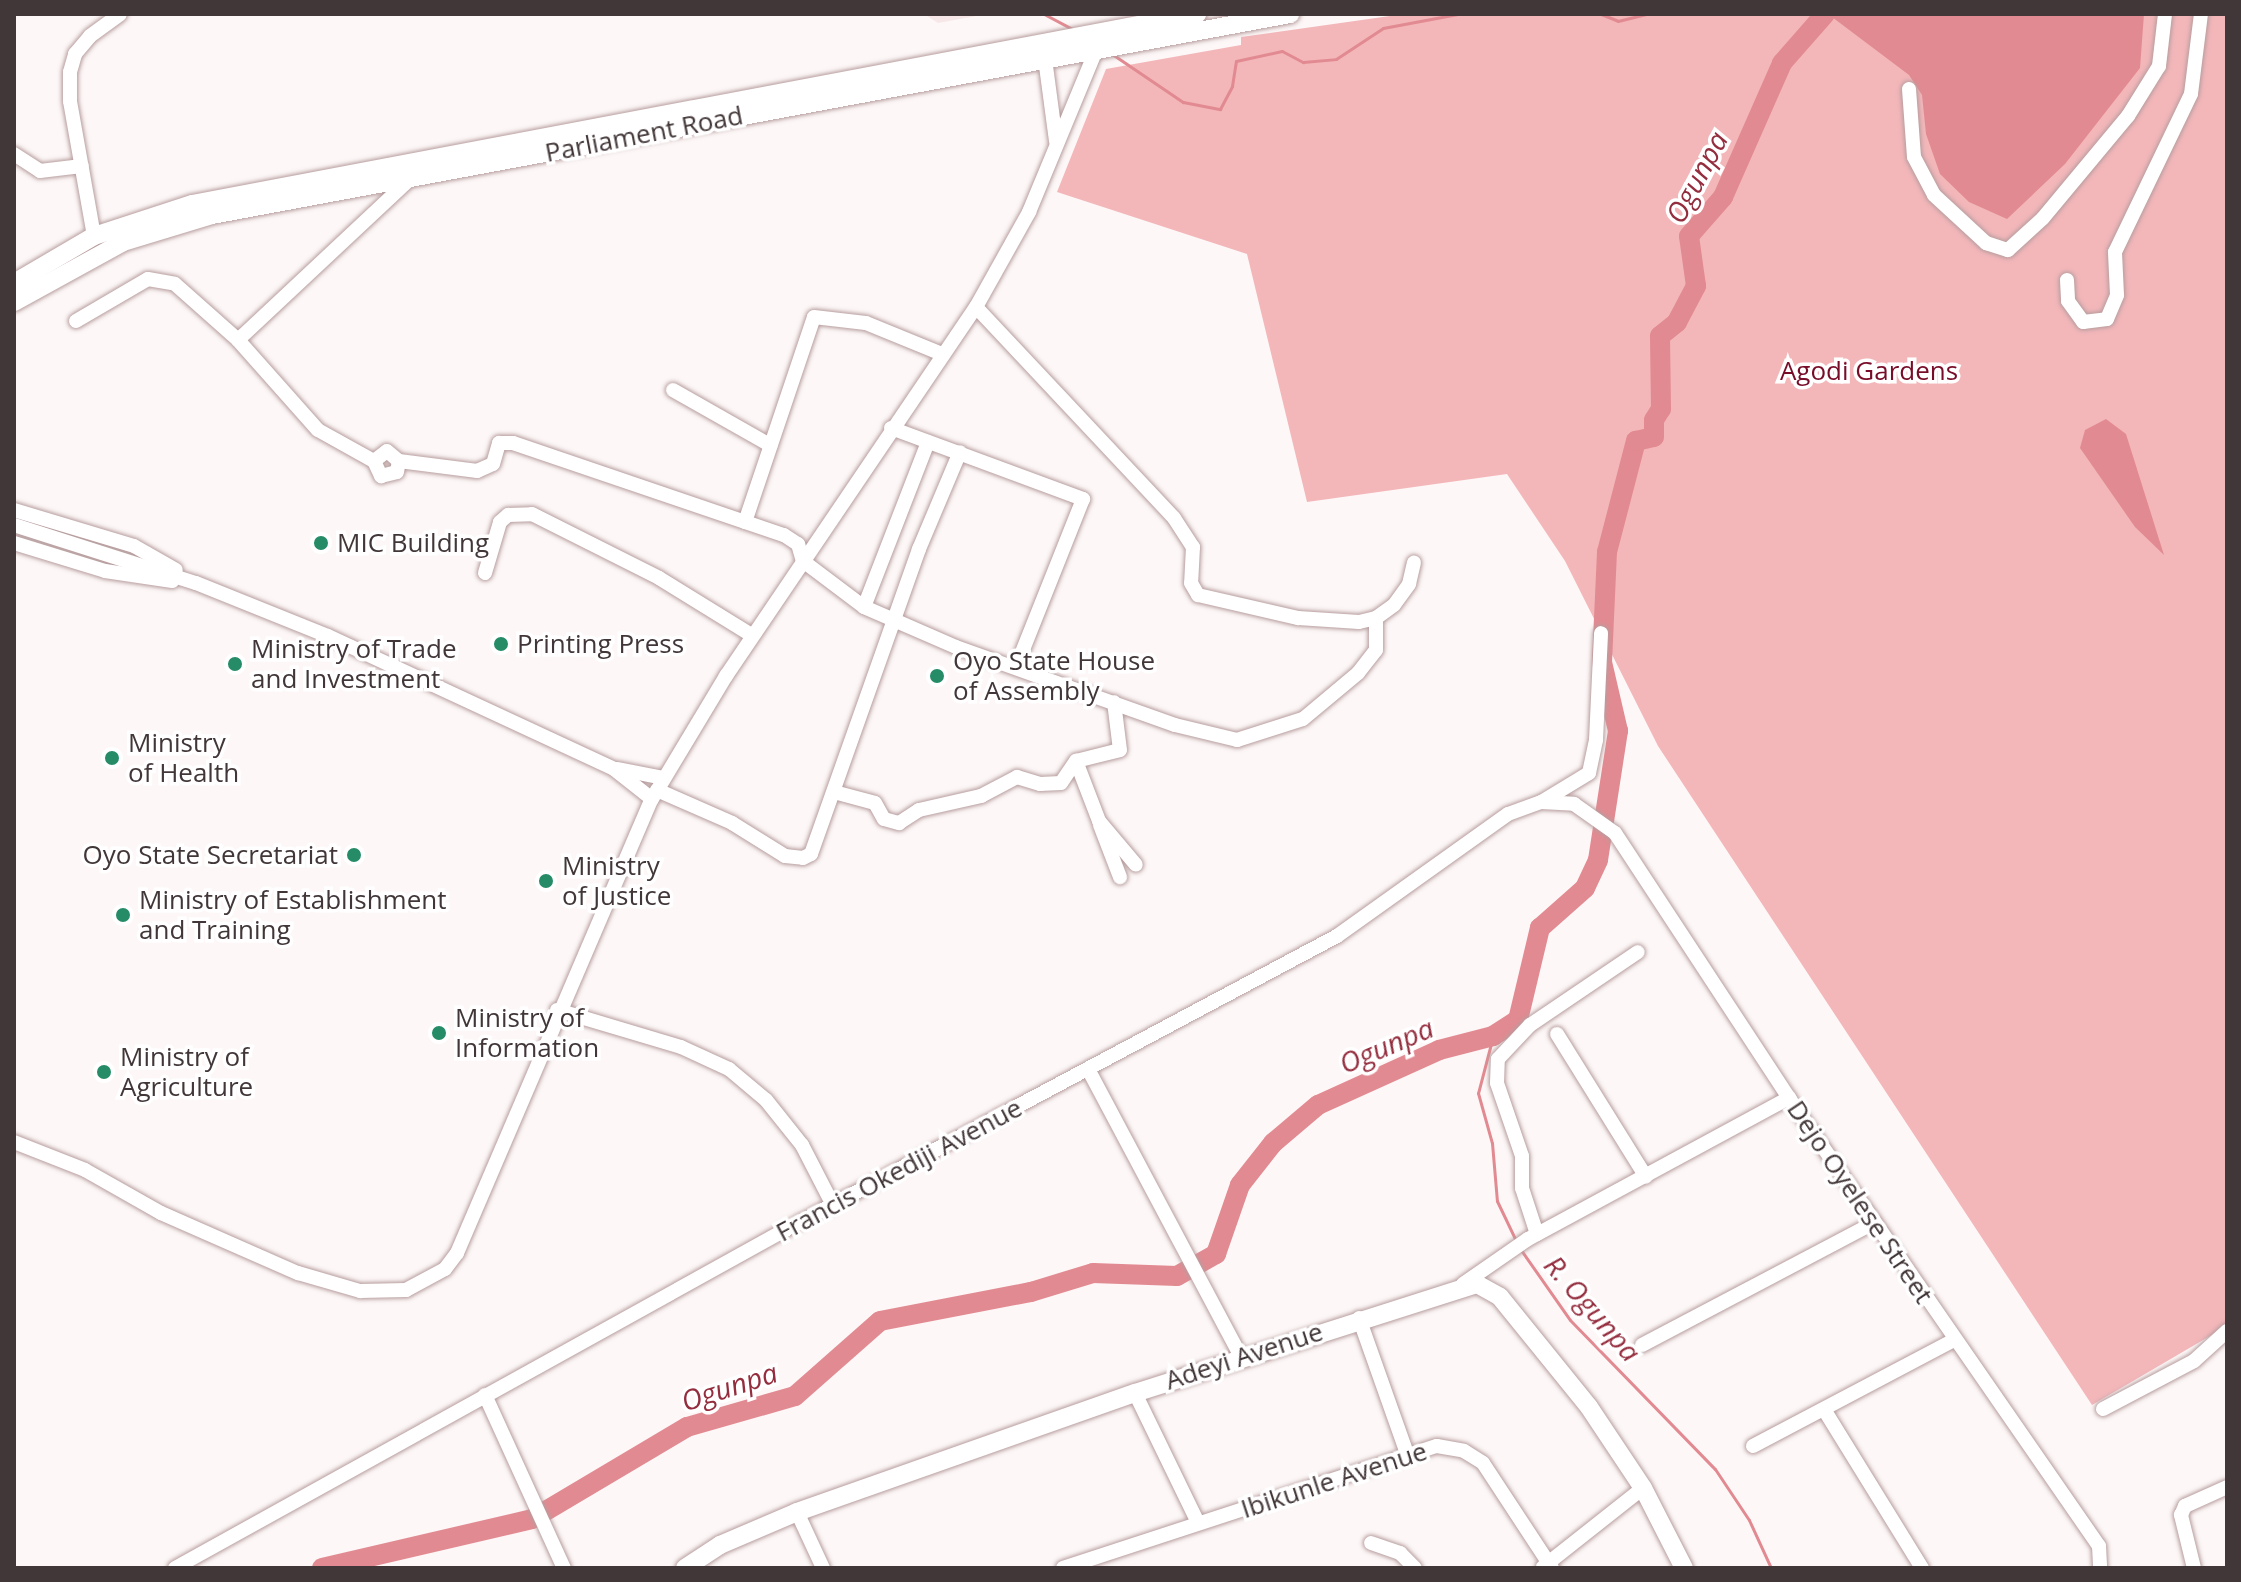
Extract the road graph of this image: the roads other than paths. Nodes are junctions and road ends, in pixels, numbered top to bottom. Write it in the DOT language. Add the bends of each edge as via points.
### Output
graph roads {
  1 [pos="120,14"];
  2 [pos="1197,14"];
  3 [pos="1290,14"];
  4 [pos="2165,14"];
  5 [pos="2201,14"];
  6 [pos="1094,44"];
  7 [pos="1044,51"];
  8 [pos="1909,89"];
  9 [pos="1056,145"];
  10 [pos="14,154"];
  11 [pos="82,166"];
  12 [pos="413,171"];
  13 [pos="94,236"];
  14 [pos="2067,280"];
  15 [pos="14,283"];
  16 [pos="14,302"];
  17 [pos="976,307"];
  18 [pos="76,321"];
  19 [pos="238,340"];
  20 [pos="942,354"];
  21 [pos="673,390"];
  22 [pos="891,428"];
  23 [pos="928,442"];
  24 [pos="770,445"];
  25 [pos="960,452"];
  26 [pos="14,510"];
  27 [pos="745,522"];
  28 [pos="14,525"];
  29 [pos="14,543"];
  30 [pos="803,561"];
  31 [pos="1414,563"];
  32 [pos="485,573"];
  33 [pos="196,583"];
  34 [pos="864,607"];
  35 [pos="1376,618"];
  36 [pos="895,622"];
  37 [pos="1601,633"];
  38 [pos="753,636"];
  39 [pos="1016,667"];
  40 [pos="1114,702"];
  41 [pos="1076,761"];
  42 [pos="614,769"];
  43 [pos="657,789"];
  44 [pos="834,792"];
  45 [pos="1541,802"];
  46 [pos="1099,821"];
  47 [pos="1615,833"];
  48 [pos="1136,865"];
  49 [pos="1120,877"];
  50 [pos="1638,952"];
  51 [pos="557,1010"];
  52 [pos="1557,1034"];
  53 [pos="1088,1069"];
  54 [pos="1789,1098"];
  55 [pos="14,1142"];
  56 [pos="1646,1177"];
  57 [pos="833,1205"];
  58 [pos="1875,1222"];
  59 [pos="1533,1236"];
  60 [pos="1452,1290"];
  61 [pos="1359,1318"];
  62 [pos="2227,1331"];
  63 [pos="1954,1340"];
  64 [pos="1642,1345"];
  65 [pos="1242,1359"];
  66 [pos="1135,1393"];
  67 [pos="485,1395"];
  68 [pos="2103,1409"];
  69 [pos="1825,1411"];
  70 [pos="1753,1446"];
  71 [pos="1408,1456"];
  72 [pos="2227,1487"];
  73 [pos="1643,1488"];
  74 [pos="797,1512"];
  75 [pos="1198,1523"];
  76 [pos="1371,1543"];
  77 [pos="1548,1566"];
  78 [pos="1916,1566"];
  79 [pos="175,1568"];
  80 [pos="564,1568"];
  81 [pos="685,1568"];
  82 [pos="823,1568"];
  83 [pos="1063,1568"];
  84 [pos="1415,1568"];
  85 [pos="1684,1568"];
  86 [pos="2100,1568"];
  87 [pos="2194,1568"];
  1 -- 11 [label="street" via="90,36 75,54 70,72"];
  2 -- 6 [label="main road, Parliament Road"];
  3 -- 6 [label="main road, Parliament Road"];
  4 -- 8 [label="street" via="2159,66 2128,116 2043,218 2008,250 1986,243 1934,195 1914,157"];
  5 -- 14 [label="street" via="2191,94 2170,131 2161,166 2115,252 2117,295 2107,319 2083,322 2068,301"];
  6 -- 7 [label="main road, Parliament Road"];
  6 -- 9 [label="street"];
  7 -- 9 [label="street"];
  7 -- 12 [label="main road, Parliament Road"];
  9 -- 17 [label="street" via="1029,212"];
  10 -- 11 [label="street" via="40,171"];
  11 -- 13 [label="street"];
  12 -- 13 [label="main road, Parliament Road" via="192,204"];
  12 -- 16 [label="main road, Parliament Road" via="169,225 82,261"];
  12 -- 19 [label="street"];
  13 -- 15 [label="main road, Parliament Road"];
  17 -- 20 [label="street"];
  17 -- 35 [label="street" via="1174,518 1193,547 1191,583 1198,595 1298,618"];
  18 -- 19 [label="street" via="148,279 162,280 175,284"];
  19 -- 27 [label="street" via="318,430 374,461 387,451 399,461 453,471 486,469 493,464 499,443 508,441"];
  20 -- 22 [label="street"];
  20 -- 24 [label="street" via="866,323 814,317"];
  21 -- 24 [label="street"];
  22 -- 23 [label="street"];
  22 -- 30 [label="street"];
  23 -- 25 [label="street"];
  23 -- 34 [label="street"];
  24 -- 27 [label="street"];
  25 -- 36 [label="street"];
  25 -- 39 [label="street" via="1083,499"];
  26 -- 33 [label="street" via="134,546"];
  27 -- 30 [label="street" via="798,544"];
  28 -- 33 [label="street"];
  29 -- 33 [label="street" via="105,571"];
  30 -- 34 [label="street"];
  30 -- 38 [label="street"];
  31 -- 35 [label="street" via="1409,584"];
  32 -- 38 [label="street" via="500,522 508,515 532,514 659,578"];
  33 -- 42 [label="street" via="382,660"];
  34 -- 36 [label="street"];
  35 -- 40 [label="street" via="1376,650 1369,662 1303,719 1271,732 1237,740"];
  36 -- 39 [label="street"];
  36 -- 44 [label="street"];
  37 -- 45 [label="street" via="1596,740 1589,773 1572,788"];
  38 -- 43 [label="street"];
  39 -- 40 [label="street"];
  40 -- 41 [label="street" via="1120,750"];
  41 -- 44 [label="street" via="1061,783 1017,777 981,796 919,810 899,823 884,819 875,803"];
  41 -- 46 [label="street"];
  42 -- 43 [label="street"];
  42 -- 43 [label="street"];
  43 -- 44 [label="street" via="732,823 785,856 803,858 811,854"];
  43 -- 51 [label="street"];
  45 -- 47 [label="street, Francis Okediji Avenue" via="1574,804"];
  45 -- 53 [label="street, Francis Okediji Avenue" via="1508,814 1337,936"];
  46 -- 48 [label="street"];
  46 -- 49 [label="street"];
  47 -- 54 [label="street, Dejo Oyelese Street"];
  50 -- 59 [label="street" via="1530,1025 1498,1059 1497,1083 1522,1156 1522,1188"];
  51 -- 55 [label="street" via="457,1253 445,1269 406,1290 360,1291 298,1273"];
  51 -- 57 [label="street" via="681,1047 729,1069 766,1100 802,1145"];
  52 -- 56 [label="street"];
  53 -- 57 [label="street, Francis Okediji Avenue"];
  53 -- 65 [label="street"];
  54 -- 56 [label="street"];
  54 -- 58 [label="street, Dejo Oyelese Street"];
  56 -- 59 [label="street"];
  57 -- 67 [label="street, Francis Okediji Avenue"];
  58 -- 63 [label="street, Dejo Oyelese Street"];
  58 -- 64 [label="street"];
  59 -- 60 [label="street"];
  60 -- 61 [label="main road, Adeyi Avenue"];
  60 -- 73 [label="main road, Adeyi Avenue" via="1477,1284 1500,1297 1589,1407"];
  61 -- 65 [label="main road, Adeyi Avenue"];
  61 -- 71 [label="street"];
  62 -- 68 [label="street" via="2194,1361"];
  63 -- 69 [label="street"];
  63 -- 86 [label="street, Dejo Oyelese Street" via="2099,1546"];
  65 -- 66 [label="main road, Adeyi Avenue"];
  66 -- 74 [label="main road, Adeyi Avenue"];
  66 -- 75 [label="street"];
  67 -- 79 [label="street, Francis Okediji Avenue"];
  67 -- 80 [label="street"];
  69 -- 70 [label="street"];
  69 -- 78 [label="street"];
  71 -- 75 [label="street, Ibikunle Avenue"];
  71 -- 77 [label="street, Ibikunle Avenue" via="1437,1446 1464,1451 1483,1463"];
  72 -- 87 [label="street" via="2185,1506 2181,1515"];
  73 -- 77 [label="street"];
  73 -- 85 [label="main road, Adeyi Avenue"];
  74 -- 81 [label="main road, Adeyi Avenue" via="720,1545"];
  74 -- 82 [label="street"];
  75 -- 83 [label="street, Ibikunle Avenue"];
  76 -- 84 [label="street" via="1400,1553"];
}
